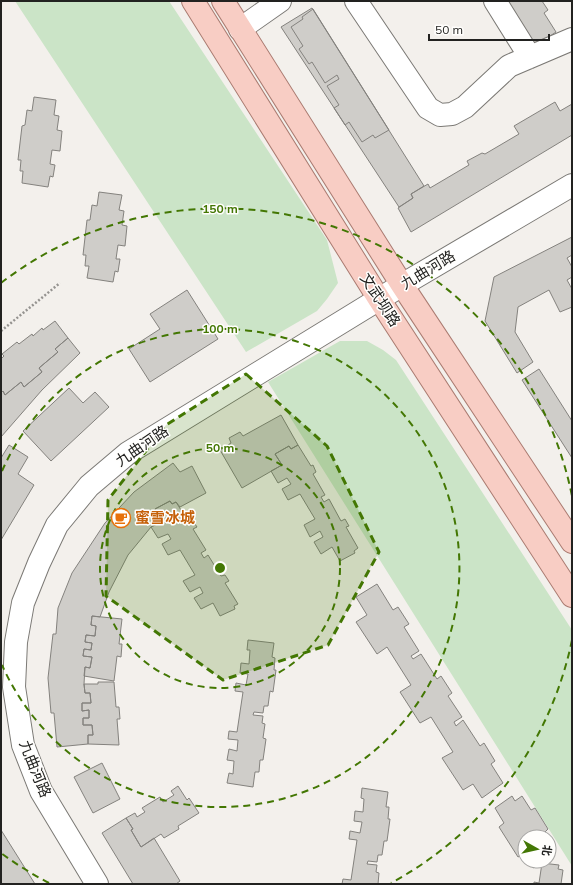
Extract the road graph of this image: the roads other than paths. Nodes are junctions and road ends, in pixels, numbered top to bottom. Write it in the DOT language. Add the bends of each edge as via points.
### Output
graph roads {
  1 [pos="193,1"];
  2 [pos="223,1"];
  3 [pos="280,1"];
  4 [pos="356,1"];
  5 [pos="495,1"];
  6 [pos="240,29"];
  7 [pos="572,40"];
  8 [pos="530,57"];
  9 [pos="572,185"];
  10 [pos="402,285"];
  11 [pos="379,299"];
  12 [pos="572,542"];
  13 [pos="572,596"];
  14 [pos="97,884"];
  1 -- 11 [label="main road, 文武坝路"];
  2 -- 6 [label="main road, 文武坝路"];
  3 -- 6 [label="street"];
  4 -- 8 [label="street" via="428,108 440,114 452,114 465,107 509,66"];
  5 -- 8 [label="street"];
  6 -- 10 [label="main road, 文武坝路"];
  7 -- 8 [label="street"];
  9 -- 10 [label="street, 九曲河路"];
  10 -- 11 [label="street, 九曲河路"];
  10 -- 12 [label="main road, 文武坝路"];
  11 -- 13 [label="main road, 文武坝路"];
  11 -- 14 [label="street, 九曲河路" via="128,453 89,486 57,525 23,603 16,642 14,686 23,745 41,791"];
}
